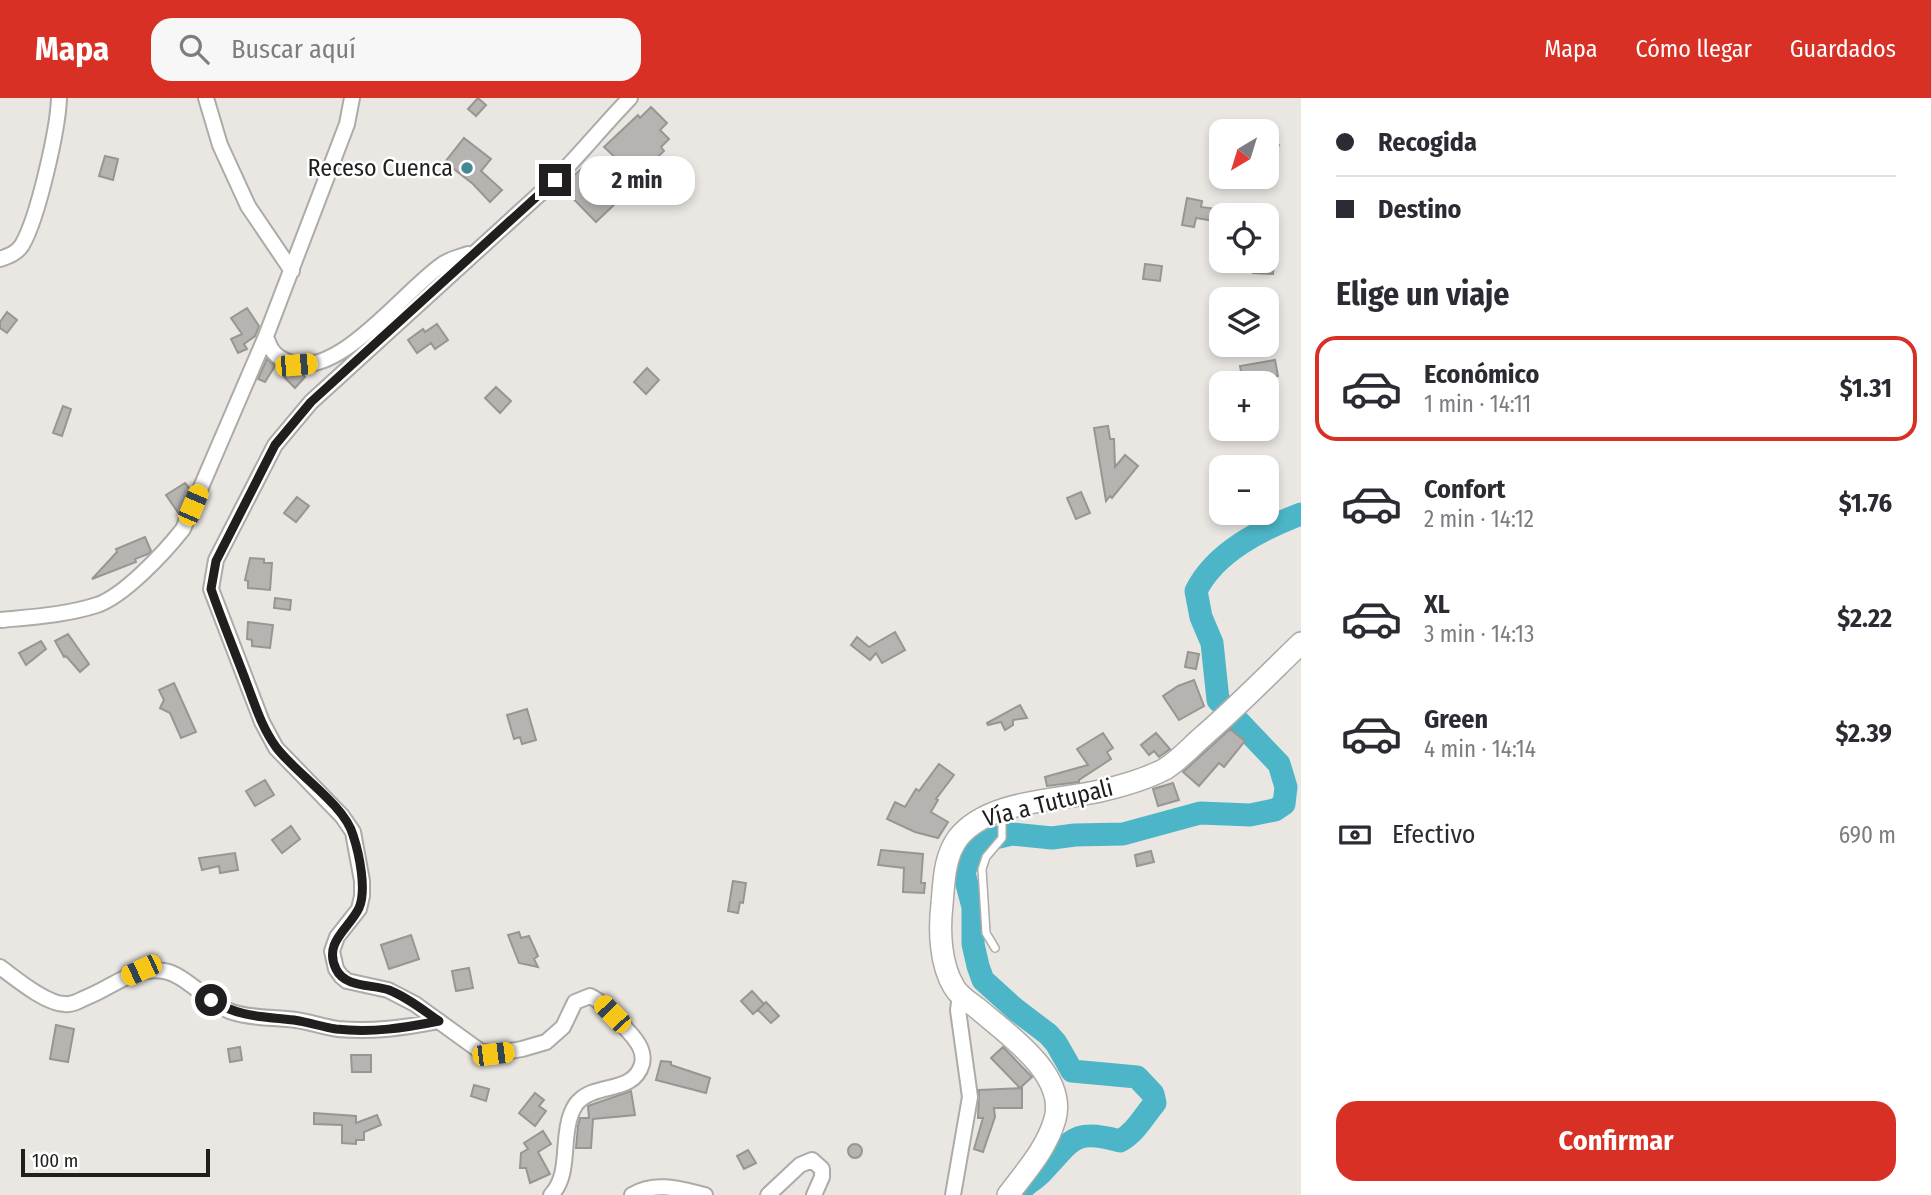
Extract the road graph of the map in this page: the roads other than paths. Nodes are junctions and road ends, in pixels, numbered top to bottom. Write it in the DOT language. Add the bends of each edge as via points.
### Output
graph roads {
  1 [pos="59,98"];
  2 [pos="206,98"];
  3 [pos="352,98"];
  4 [pos="630,98"];
  5 [pos="479,249"];
  6 [pos="0,259"];
  7 [pos="292,271"];
  8 [pos="267,336"];
  9 [pos="0,620"];
  10 [pos="1301,643"];
  11 [pos="1002,814"];
  12 [pos="995,948"];
  13 [pos="0,968"];
  14 [pos="960,994"];
  15 [pos="439,1021"];
  16 [pos="551,1195"];
  17 [pos="632,1195"];
  18 [pos="705,1195"];
  19 [pos="768,1195"];
  20 [pos="814,1195"];
  21 [pos="953,1195"];
  22 [pos="1008,1195"];
  1 -- 6 [label="street" via="40,195 28,230 14,254"];
  2 -- 7 [label="street" via="220,145 248,205"];
  3 -- 7 [label="street" via="347,124"];
  4 -- 5 [label="street" via="580,155"];
  5 -- 8 [label="street" via="444,263 375,327 314,364 296,365 280,359 269,348"];
  5 -- 15 [label="street" via="311,402 275,445 216,561 211,589 276,748 353,832 362,896 359,909 335,942 336,969 346,981 388,990"];
  7 -- 8 [label="street"];
  8 -- 9 [label="street" via="183,529 171,545 100,604"];
  10 -- 11 [label="street, Vía a Tutupali" via="1168,767 1100,791 1037,802"];
  11 -- 12 [label="lane" via="1002,838 982,869 986,933"];
  11 -- 14 [label="street, Vía a Tutupali" via="972,823 957,840 946,867 940,920 943,956"];
  13 -- 15 [label="street" via="64,1004 149,970 174,974 231,1012 260,1018 382,1031"];
  14 -- 21 [label="street" via="958,1010 970,1097"];
  14 -- 22 [label="street, Vía a Tutupali" via="1044,1069 1054,1088 1057,1106 1049,1133"];
  15 -- 16 [label="street" via="480,1051 509,1052 546,1042 563,1027 575,1002 590,996 639,1042 643,1059 636,1076 625,1084 588,1094 575,1106 560,1183"];
  17 -- 18 [label="street" via="652,1186"];
  19 -- 20 [label="street" via="800,1165 812,1160 822,1169"];
}
